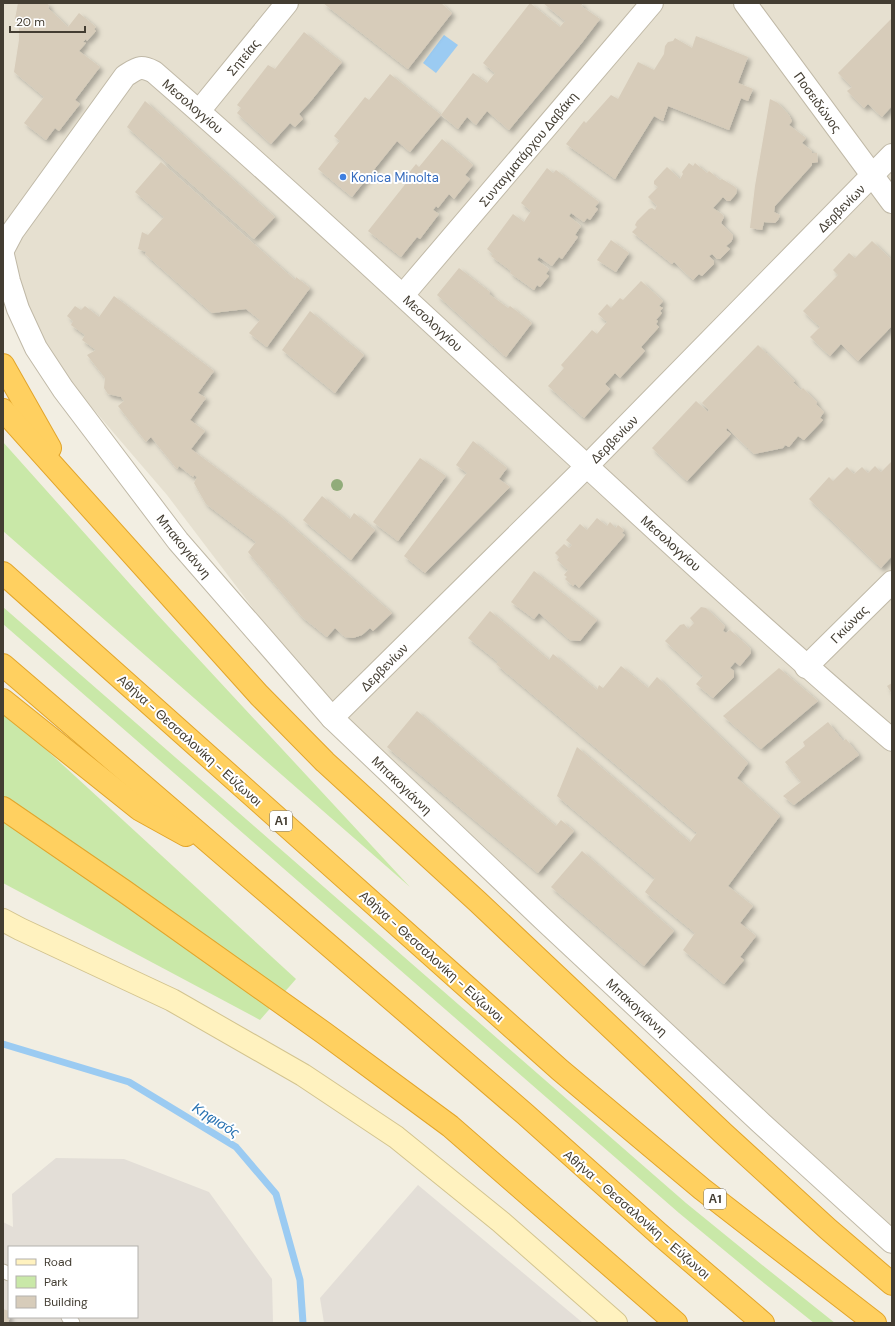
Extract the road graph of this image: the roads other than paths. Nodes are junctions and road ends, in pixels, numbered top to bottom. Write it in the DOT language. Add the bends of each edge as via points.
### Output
graph roads {
  1 [pos="287,3"];
  2 [pos="652,3"];
  3 [pos="745,3"];
  4 [pos="199,111"];
  5 [pos="892,155"];
  6 [pos="873,176"];
  7 [pos="892,202"];
  8 [pos="3,250"];
  9 [pos="3,255"];
  10 [pos="403,295"];
  11 [pos="3,365"];
  12 [pos="3,410"];
  13 [pos="587,466"];
  14 [pos="70,482"];
  15 [pos="3,573"];
  16 [pos="892,582"];
  17 [pos="3,665"];
  18 [pos="806,666"];
  19 [pos="3,700"];
  20 [pos="332,718"];
  21 [pos="892,740"];
  22 [pos="3,808"];
  23 [pos="224,856"];
  24 [pos="3,920"];
  25 [pos="892,1242"];
  26 [pos="892,1284"];
  27 [pos="616,1323"];
  28 [pos="676,1323"];
  29 [pos="763,1323"];
  30 [pos="875,1323"];
  1 -- 4 [label="street, Σητείας"];
  2 -- 10 [label="street, Συνταγματάρχου Δαβάκη"];
  3 -- 6 [label="street, Ποσειδώνος"];
  4 -- 8 [label="street, Μεσολογγίου" via="154,72 145,68 125,76 13,231"];
  4 -- 10 [label="street, Μεσολογγίου"];
  5 -- 6 [label="street, Δερβενίων"];
  6 -- 7 [label="street, Ποσειδώνος"];
  6 -- 13 [label="street, Δερβενίων"];
  9 -- 20 [label="street, Μπακογιάννη" via="18,309 36,348 63,390 178,541"];
  10 -- 13 [label="street, Μεσολογγίου"];
  11 -- 14 [label="highway"];
  12 -- 14 [label="highway"];
  13 -- 18 [label="street, Μεσολογγίου"];
  13 -- 20 [label="street, Δερβενίων"];
  14 -- 26 [label="highway" via="259,695 325,762 724,1134"];
  15 -- 30 [label="highway, Αθήνα - Θεσσαλονίκη - Εύζωνοι / Α1" via="560,1070 702,1189"];
  16 -- 18 [label="street, Γκιώνας"];
  17 -- 23 [label="highway, Αθήνα - Θεσσαλονίκη - Εύζωνοι"];
  18 -- 21 [label="street, Μεσολογγίου"];
  19 -- 23 [label="highway" via="139,809"];
  20 -- 25 [label="street, Μπακογιάννη" via="755,1118"];
  22 -- 28 [label="highway" via="324,1033 450,1126"];
  23 -- 29 [label="highway, Αθήνα - Θεσσαλονίκη - Εύζωνοι" via="525,1114"];
  24 -- 27 [label="main road" via="172,1000 303,1074 396,1137 501,1222"];
}
